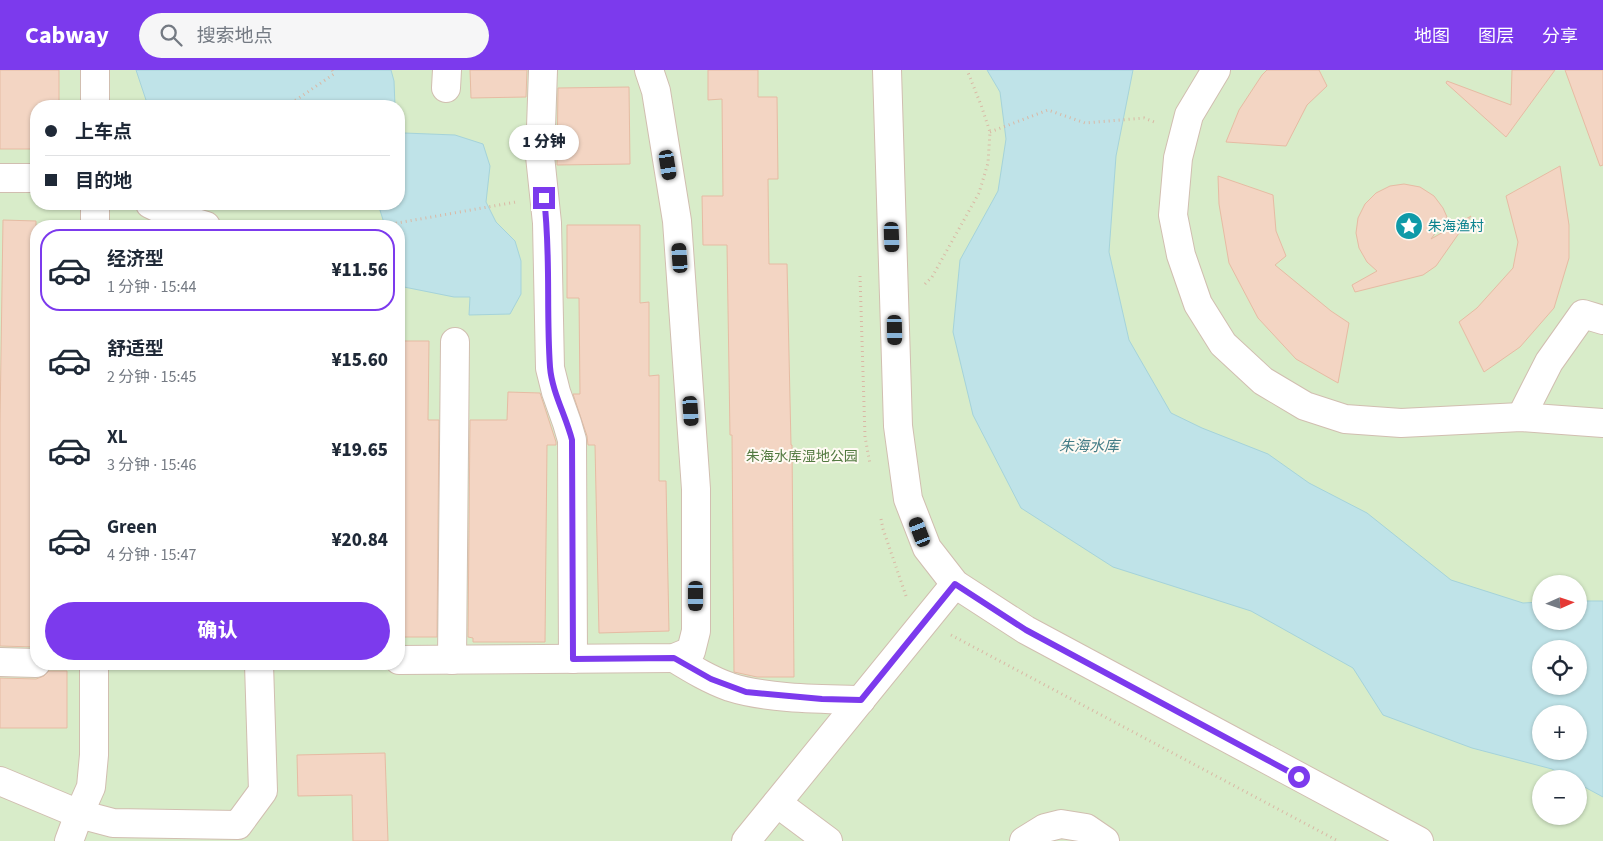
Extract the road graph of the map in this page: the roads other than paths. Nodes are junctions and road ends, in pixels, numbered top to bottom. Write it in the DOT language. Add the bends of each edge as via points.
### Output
graph roads {
  1 [pos="95,70"];
  2 [pos="543,70"];
  3 [pos="649,70"];
  4 [pos="887,70"];
  5 [pos="1216,70"];
  6 [pos="95,100"];
  7 [pos="0,178"];
  8 [pos="30,178"];
  9 [pos="162,210"];
  10 [pos="186,220"];
  11 [pos="1603,320"];
  12 [pos="456,342"];
  13 [pos="1521,417"];
  14 [pos="1603,423"];
  15 [pos="955,584"];
  16 [pos="674,658"];
  17 [pos="573,659"];
  18 [pos="405,660"];
  19 [pos="452,660"];
  20 [pos="0,662"];
  21 [pos="30,662"];
  22 [pos="94,670"];
  23 [pos="259,670"];
  24 [pos="861,700"];
  25 [pos="0,781"];
  26 [pos="777,803"];
  27 [pos="78,814"];
  28 [pos="69,841"];
  29 [pos="746,841"];
  30 [pos="828,841"];
  31 [pos="1024,841"];
  32 [pos="1105,841"];
  33 [pos="1419,841"];
  1 -- 6 [label="street"];
  2 -- 17 [label="street" via="540,156 547,223 550,368 572,440"];
  3 -- 16 [label="street" via="656,91 677,220 696,489 696,631 691,651"];
  4 -- 15 [label="street" via="898,426 908,499 927,548"];
  5 -- 13 [label="street" via="1189,115 1178,158 1174,215 1181,255 1198,304 1223,344 1263,381 1305,406 1345,419 1401,422"];
  7 -- 8 [label="street"];
  9 -- 10 [label="street"];
  11 -- 13 [label="street" via="1583,314 1549,362"];
  12 -- 19 [label="street"];
  13 -- 14 [label="street"];
  15 -- 24 [label="street"];
  15 -- 33 [label="street" via="1026,630"];
  16 -- 17 [label="street"];
  16 -- 24 [label="street" via="711,679 746,692"];
  17 -- 19 [label="street"];
  18 -- 19 [label="street"];
  20 -- 21 [label="street"];
  22 -- 27 [label="street" via="91,787"];
  23 -- 27 [label="street" via="263,791 238,825 113,823"];
  24 -- 26 [label="street"];
  25 -- 27 [label="street"];
  26 -- 29 [label="street"];
  26 -- 30 [label="street"];
  27 -- 28 [label="street"];
  31 -- 32 [label="street" via="1045,828 1061,824 1086,828"];
}
